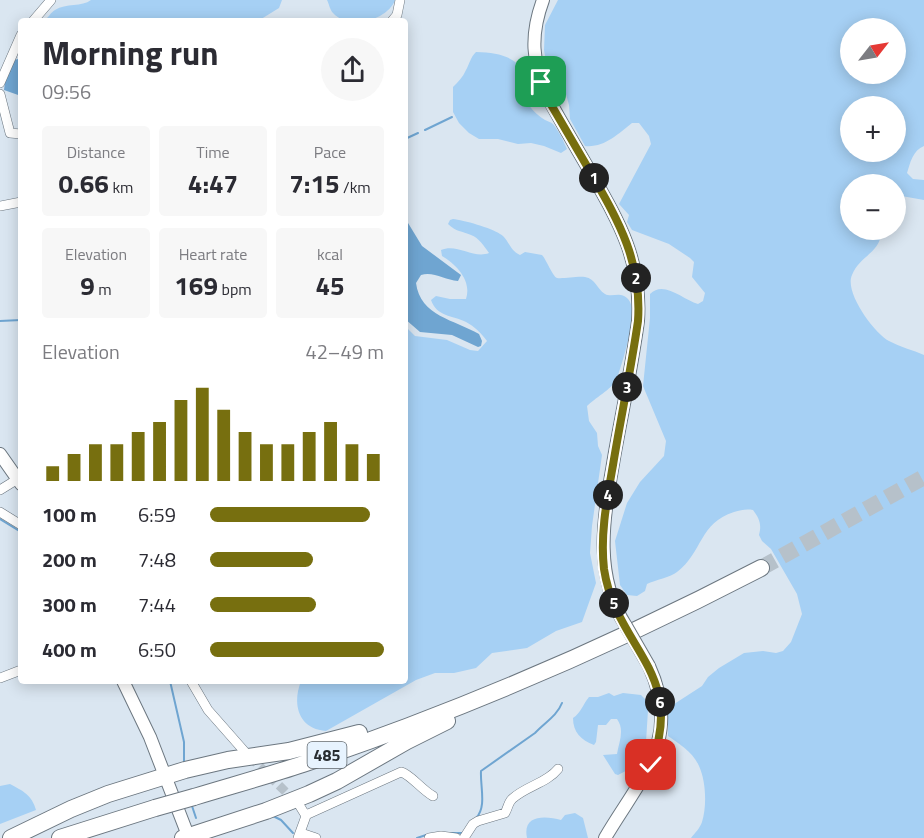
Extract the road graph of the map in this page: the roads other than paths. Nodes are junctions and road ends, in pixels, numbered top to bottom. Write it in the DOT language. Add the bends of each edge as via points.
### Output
graph roads {
  1 [pos="51,0"];
  2 [pos="400,0"];
  3 [pos="543,0"];
  4 [pos="36,18"];
  5 [pos="394,18"];
  6 [pos="18,42"];
  7 [pos="0,83"];
  8 [pos="0,94"];
  9 [pos="5,133"];
  10 [pos="18,203"];
  11 [pos="0,206"];
  12 [pos="0,454"];
  13 [pos="18,477"];
  14 [pos="18,481"];
  15 [pos="0,490"];
  16 [pos="0,512"];
  17 [pos="18,523"];
  18 [pos="761,568"];
  19 [pos="550,669"];
  20 [pos="18,671"];
  21 [pos="0,678"];
  22 [pos="124,684"];
  23 [pos="193,684"];
  24 [pos="458,707"];
  25 [pos="246,752"];
  26 [pos="558,769"];
  27 [pos="165,776"];
  28 [pos="433,796"];
  29 [pos="298,803"];
  30 [pos="306,815"];
  31 [pos="299,835"];
  32 [pos="11,838"];
  33 [pos="60,838"];
  34 [pos="187,838"];
  35 [pos="316,838"];
  36 [pos="429,838"];
  37 [pos="456,838"];
  38 [pos="464,838"];
  39 [pos="606,838"];
  1 -- 4 [label="street"];
  2 -- 5 [label="street"];
  3 -- 39 [label="street, bridge" via="533,46 541,82 621,225 632,256 639,306 602,542 609,588 656,684 662,725 646,775"];
  6 -- 7 [label="street"];
  8 -- 9 [label="street"];
  10 -- 11 [label="street"];
  12 -- 13 [label="street"];
  14 -- 15 [label="street"];
  16 -- 17 [label="street"];
  18 -- 19 [label="highway, 485" via="643,628"];
  19 -- 24 [label="highway, 485"];
  19 -- 34 [label="highway" via="337,781"];
  20 -- 21 [label="street"];
  22 -- 27 [label="street"];
  23 -- 25 [label="street" via="208,710"];
  24 -- 27 [label="highway" via="289,751 228,760"];
  24 -- 33 [label="highway, 485, bridge" via="302,764"];
  26 -- 38 [label="street" via="550,778 510,801 505,813 473,824"];
  27 -- 32 [label="highway" via="108,794"];
  27 -- 34 [label="street"];
  28 -- 30 [label="street" via="401,772"];
  29 -- 30 [label="street"];
  30 -- 31 [label="street"];
  31 -- 35 [label="street"];
  36 -- 37 [label="street"];
}
